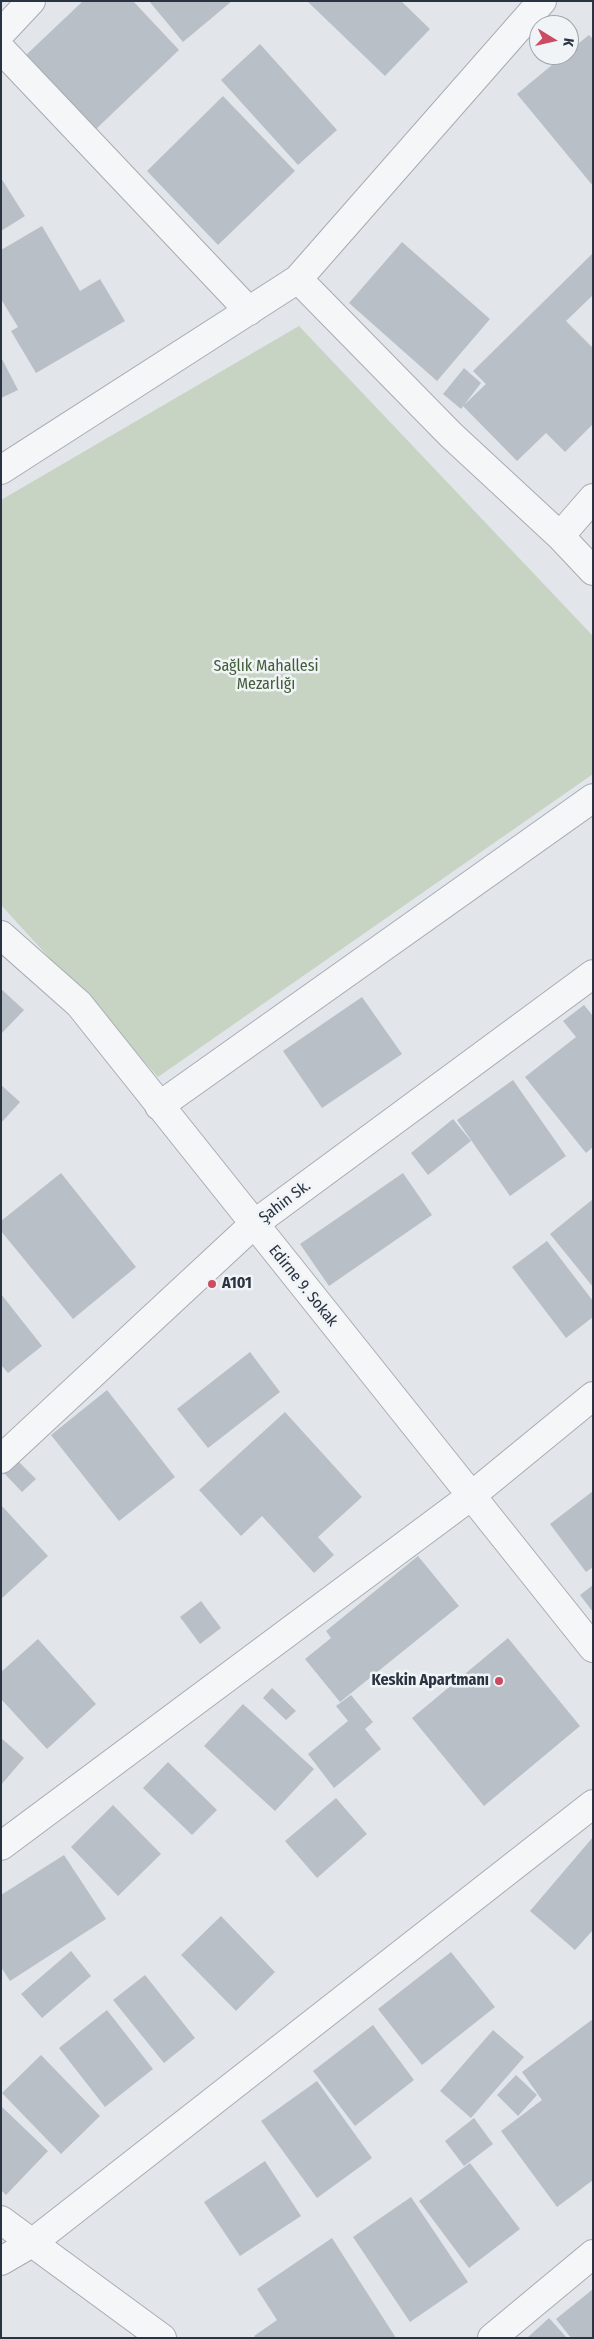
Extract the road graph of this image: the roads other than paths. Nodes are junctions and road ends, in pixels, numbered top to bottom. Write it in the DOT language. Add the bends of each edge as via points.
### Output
graph roads {
  1 [pos="31,1"];
  2 [pos="542,1"];
  3 [pos="1,33"];
  4 [pos="1,49"];
  5 [pos="298,279"];
  6 [pos="248,311"];
  7 [pos="1,470"];
  8 [pos="593,498"];
  9 [pos="560,536"];
  10 [pos="593,571"];
  11 [pos="593,798"];
  12 [pos="1,935"];
  13 [pos="593,974"];
  14 [pos="160,1106"];
  15 [pos="254,1224"];
  16 [pos="593,1396"];
  17 [pos="1,1459"];
  18 [pos="471,1496"];
  19 [pos="593,1648"];
  20 [pos="593,1804"];
  21 [pos="1,1846"];
  22 [pos="1,2220"];
  23 [pos="32,2243"];
  24 [pos="593,2254"];
  25 [pos="1,2261"];
  26 [pos="162,2338"];
  27 [pos="492,2338"];
  1 -- 3 [label="street"];
  2 -- 5 [label="street"];
  4 -- 6 [label="street"];
  5 -- 6 [label="street"];
  5 -- 9 [label="street" via="451,435"];
  6 -- 7 [label="street"];
  8 -- 9 [label="street"];
  9 -- 10 [label="street"];
  11 -- 14 [label="street"];
  12 -- 14 [label="street, Edirne 9. Sokak" via="79,1004"];
  13 -- 15 [label="street, Şahin Sk."];
  14 -- 15 [label="street, Edirne 9. Sokak"];
  15 -- 17 [label="street, Şahin Sk."];
  15 -- 18 [label="street, Edirne 9. Sokak"];
  16 -- 18 [label="street"];
  18 -- 19 [label="street, Edirne 9. Sokak"];
  18 -- 21 [label="street"];
  20 -- 23 [label="street"];
  22 -- 23 [label="street"];
  23 -- 25 [label="street"];
  23 -- 26 [label="street"];
  24 -- 27 [label="street"];
}
